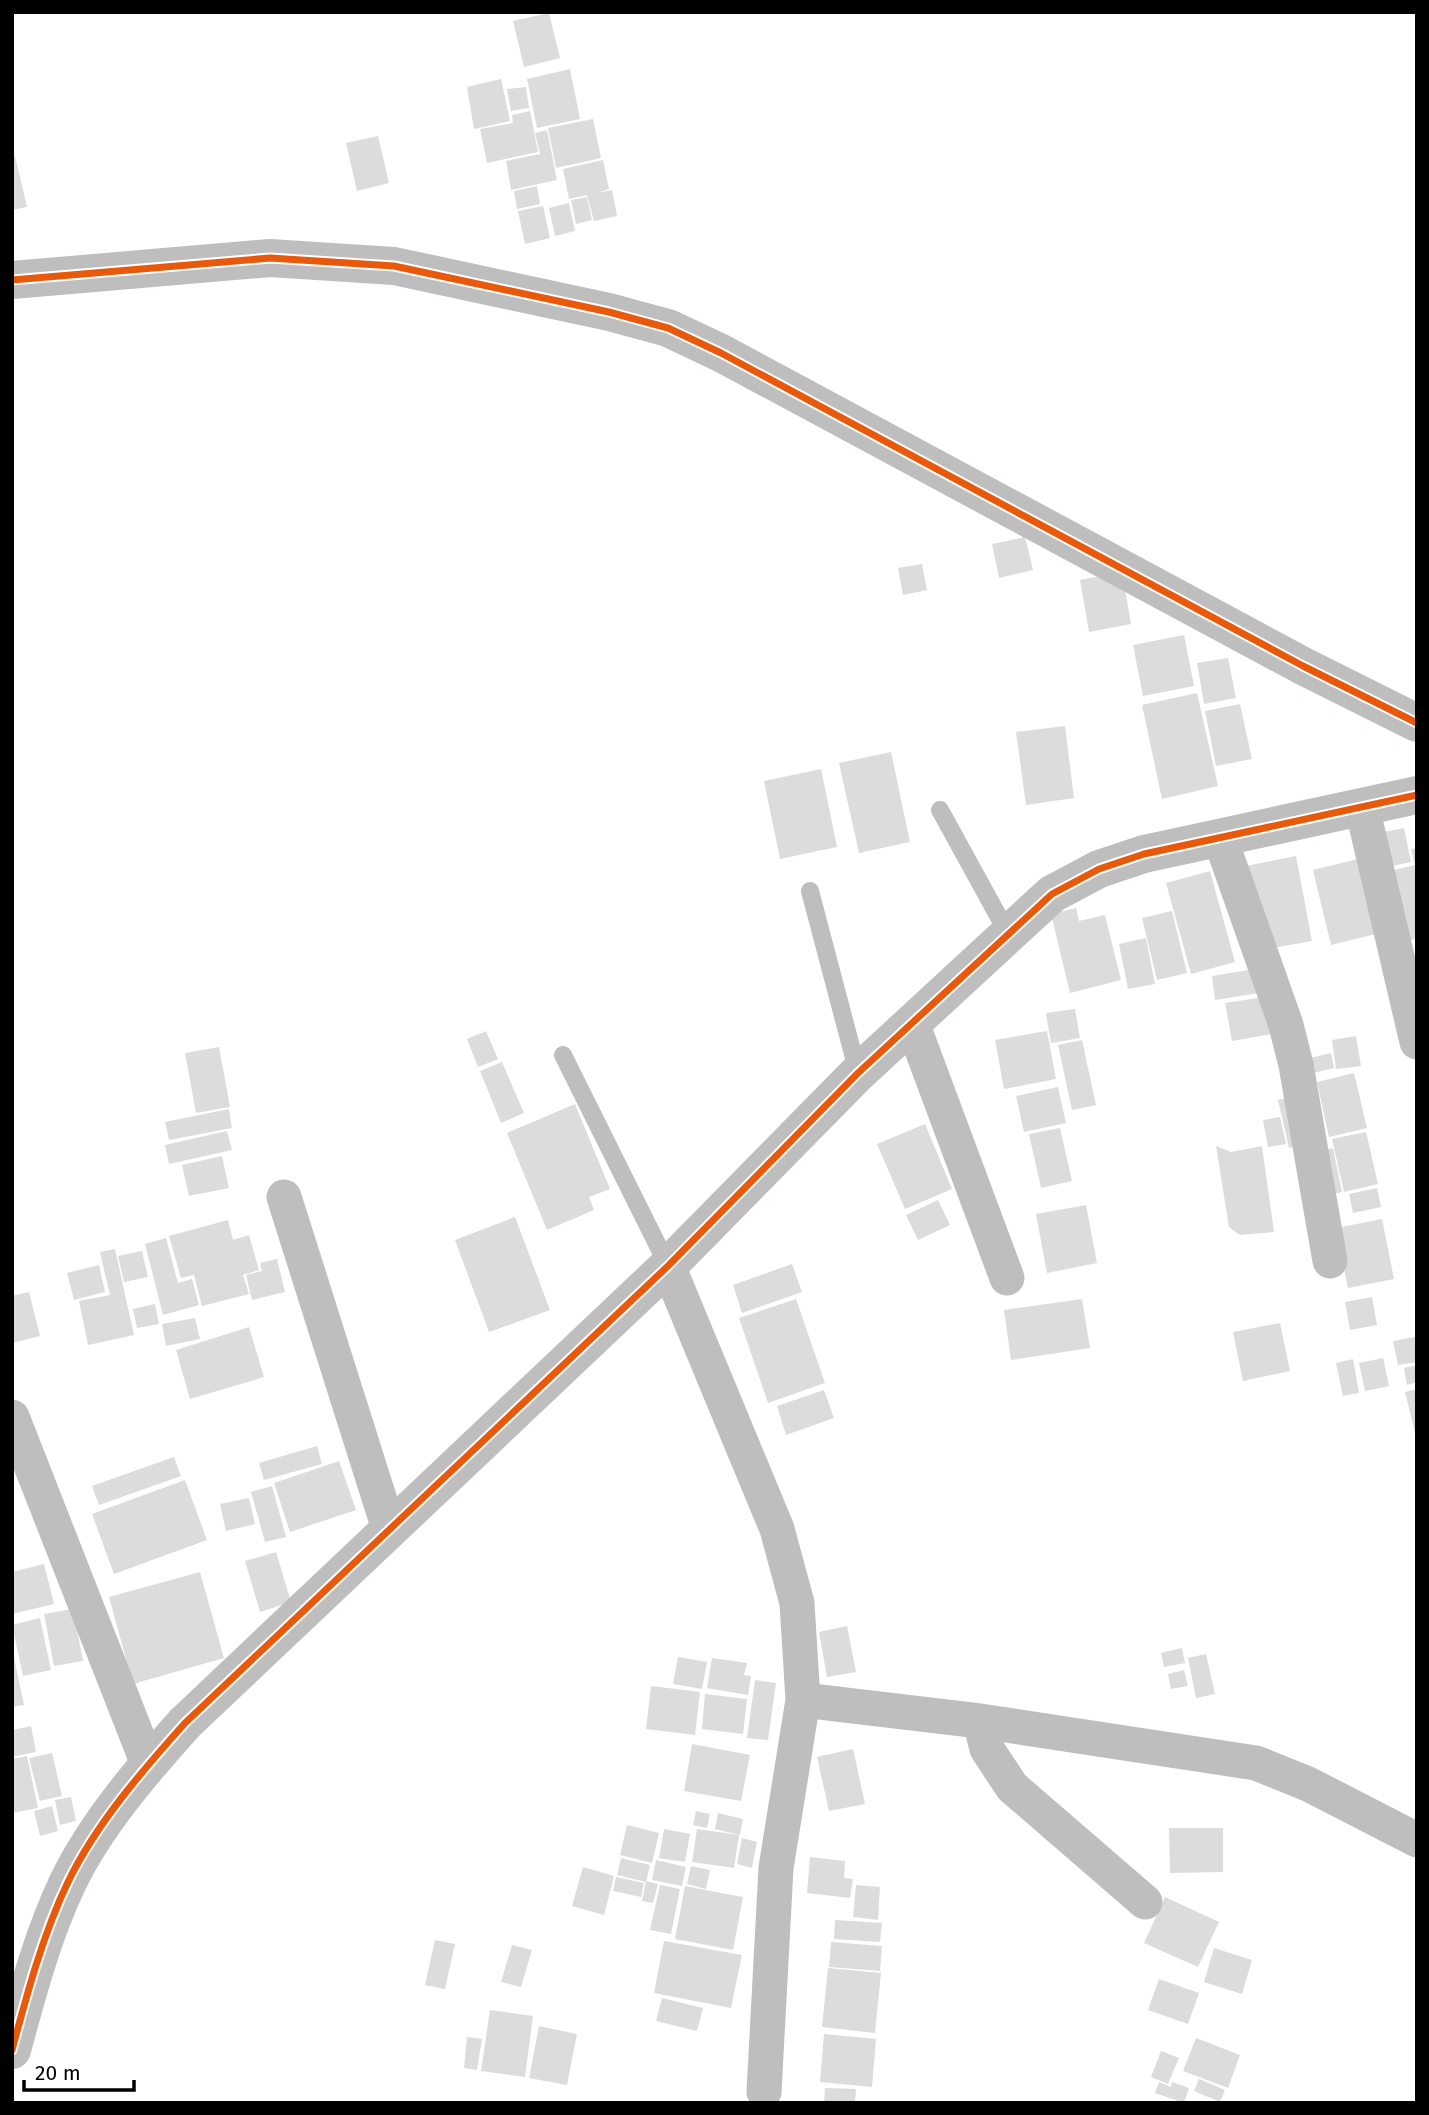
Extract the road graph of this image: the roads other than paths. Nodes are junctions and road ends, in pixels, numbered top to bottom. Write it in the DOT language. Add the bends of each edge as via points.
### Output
graph roads {
  1 [pos="12,280"];
  2 [pos="1417,723"];
  3 [pos="1417,795"];
  4 [pos="1362,807"];
  5 [pos="940,810"];
  6 [pos="1220,838"];
  7 [pos="810,891"];
  8 [pos="1007,932"];
  9 [pos="912,1023"];
  10 [pos="1417,1042"];
  11 [pos="563,1055"];
  12 [pos="858,1073"];
  13 [pos="284,1197"];
  14 [pos="1330,1261"];
  15 [pos="668,1266"];
  16 [pos="1007,1278"];
  17 [pos="12,1417"];
  18 [pos="389,1529"];
  19 [pos="803,1700"];
  20 [pos="980,1721"];
  21 [pos="148,1764"];
  22 [pos="1417,1840"];
  23 [pos="1145,1902"];
  24 [pos="12,2050"];
  25 [pos="764,2092"];
  1 -- 2 [label="street" via="270,258 331,259 394,265 668,328"];
  3 -- 4 [label="street"];
  4 -- 6 [label="street"];
  4 -- 10 [label="street"];
  5 -- 8 [label="lane"];
  6 -- 8 [label="street" via="1099,869 1052,894"];
  6 -- 14 [label="street" via="1286,1025"];
  7 -- 12 [label="lane"];
  8 -- 9 [label="street"];
  9 -- 12 [label="street"];
  9 -- 16 [label="street"];
  11 -- 15 [label="lane"];
  12 -- 15 [label="street"];
  13 -- 18 [label="street"];
  15 -- 18 [label="street"];
  15 -- 19 [label="street" via="777,1529 797,1603"];
  17 -- 21 [label="street"];
  18 -- 21 [label="street" via="185,1723"];
  19 -- 20 [label="street"];
  19 -- 25 [label="street" via="776,1868"];
  20 -- 22 [label="street" via="1256,1763"];
  20 -- 23 [label="street" via="987,1749 1012,1787"];
  21 -- 24 [label="street" via="68,1882"];
}
